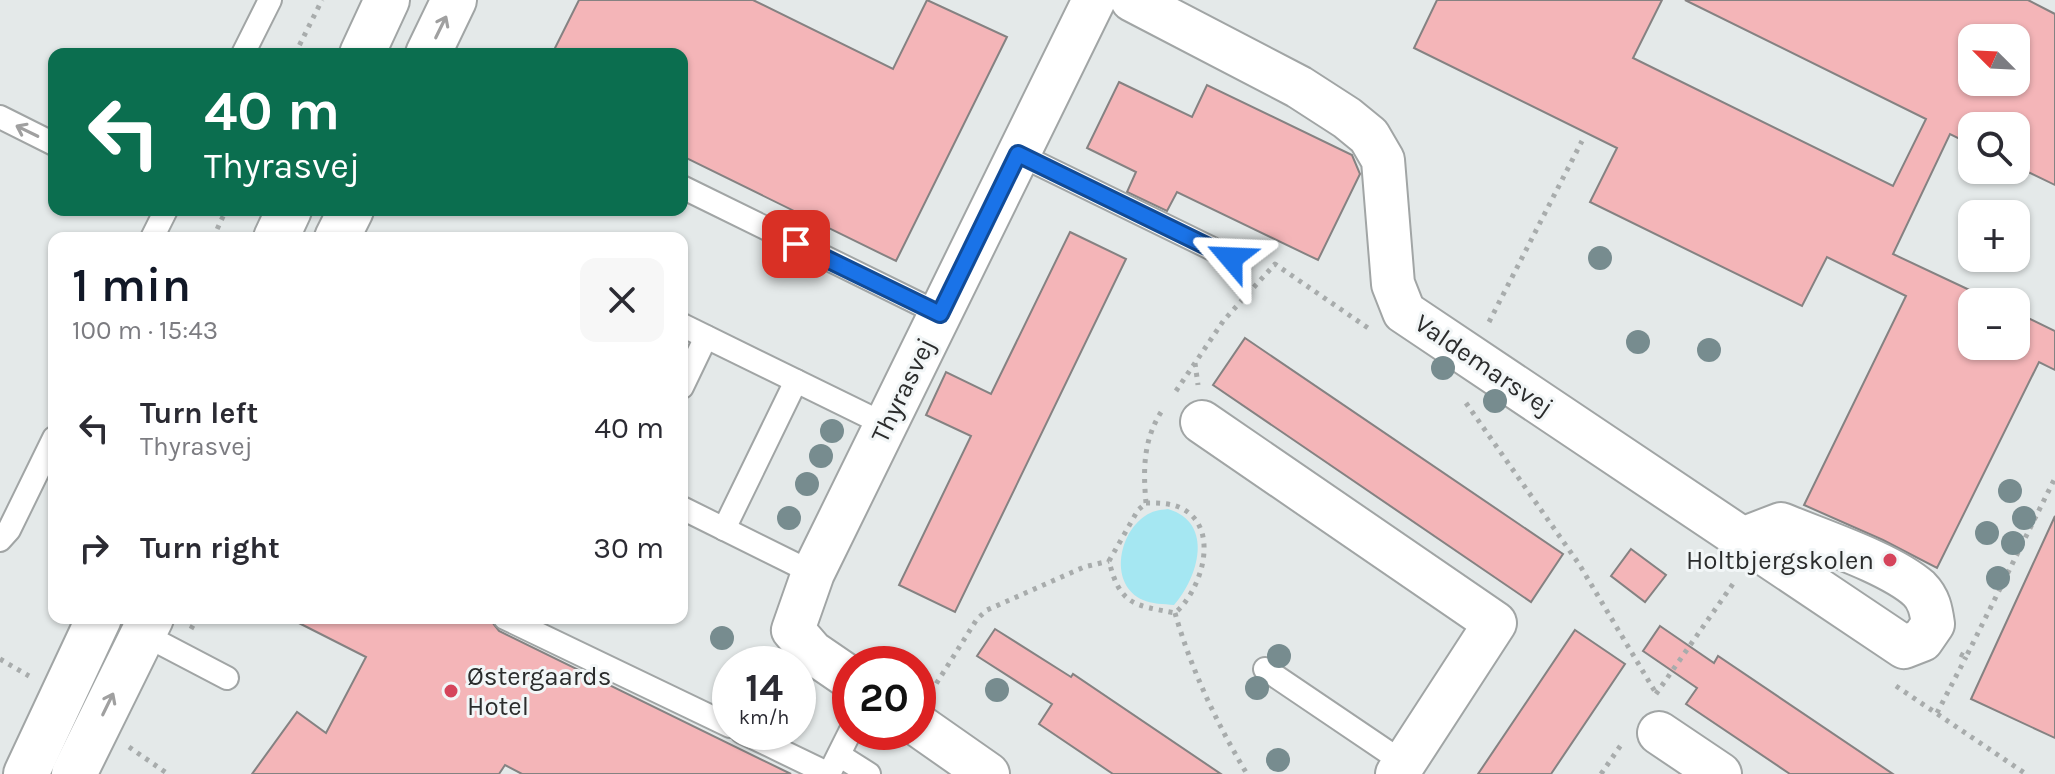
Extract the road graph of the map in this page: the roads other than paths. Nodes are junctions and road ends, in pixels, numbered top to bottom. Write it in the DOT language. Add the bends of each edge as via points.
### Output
graph roads {
  1 [pos="270,0"];
  2 [pos="387,0"];
  3 [pos="454,0"];
  4 [pos="1094,0"];
  5 [pos="1132,0"];
  6 [pos="246,48"];
  7 [pos="365,48"];
  8 [pos="431,48"];
  9 [pos="0,117"];
  10 [pos="48,141"];
  11 [pos="1018,154"];
  12 [pos="688,190"];
  13 [pos="1231,258"];
  14 [pos="940,314"];
  15 [pos="688,328"];
  16 [pos="706,337"];
  17 [pos="688,374"];
  18 [pos="796,381"];
  19 [pos="1180,408"];
  20 [pos="886,425"];
  21 [pos="48,450"];
  22 [pos="688,511"];
  23 [pos="724,529"];
  24 [pos="0,540"];
  25 [pos="1740,558"];
  26 [pos="813,573"];
  27 [pos="96,624"];
  28 [pos="518,624"];
  29 [pos="147,626"];
  30 [pos="832,666"];
  31 [pos="1265,669"];
  32 [pos="227,678"];
  33 [pos="1650,715"];
  34 [pos="712,717"];
  35 [pos="936,724"];
  36 [pos="788,750"];
  37 [pos="833,768"];
  38 [pos="1401,768"];
  39 [pos="26,774"];
  40 [pos="74,774"];
  41 [pos="869,774"];
  42 [pos="988,774"];
  43 [pos="1720,774"];
  1 -- 6 [label="lane"];
  2 -- 7 [label="main road"];
  8 -- 3 [label="main road, one-way"];
  4 -- 11 [label="street, Thyrasvej"];
  5 -- 25 [label="street, Valdemarsvej" via="1299,87 1369,136 1383,160 1393,284 1404,312"];
  10 -- 9 [label="lane, one-way"];
  11 -- 13 [label="lane"];
  11 -- 14 [label="street, Thyrasvej"];
  12 -- 14 [label="lane"];
  14 -- 20 [label="street, Thyrasvej"];
  15 -- 16 [label="lane"];
  16 -- 17 [label="lane"];
  16 -- 18 [label="lane"];
  18 -- 20 [label="lane"];
  18 -- 23 [label="lane"];
  19 -- 38 [label="street" via="1495,623"];
  20 -- 26 [label="street, Thyrasvej"];
  21 -- 24 [label="lane"];
  22 -- 23 [label="lane"];
  23 -- 26 [label="lane"];
  25 -- 25 [label="street, Valdemarsvej" via="1781,524 1898,574 1921,591 1931,606 1933,624 1922,640 1904,647"];
  26 -- 30 [label="street, Thyrasvej" via="793,630"];
  27 -- 39 [label="main road"];
  28 -- 34 [label="lane"];
  29 -- 32 [label="lane"];
  40 -- 29 [label="main road, one-way"];
  31 -- 38 [label="lane"];
  33 -- 43 [label="street"];
  35 -- 42 [label="street"];
  36 -- 37 [label="lane"];
  37 -- 41 [label="lane"];
}
